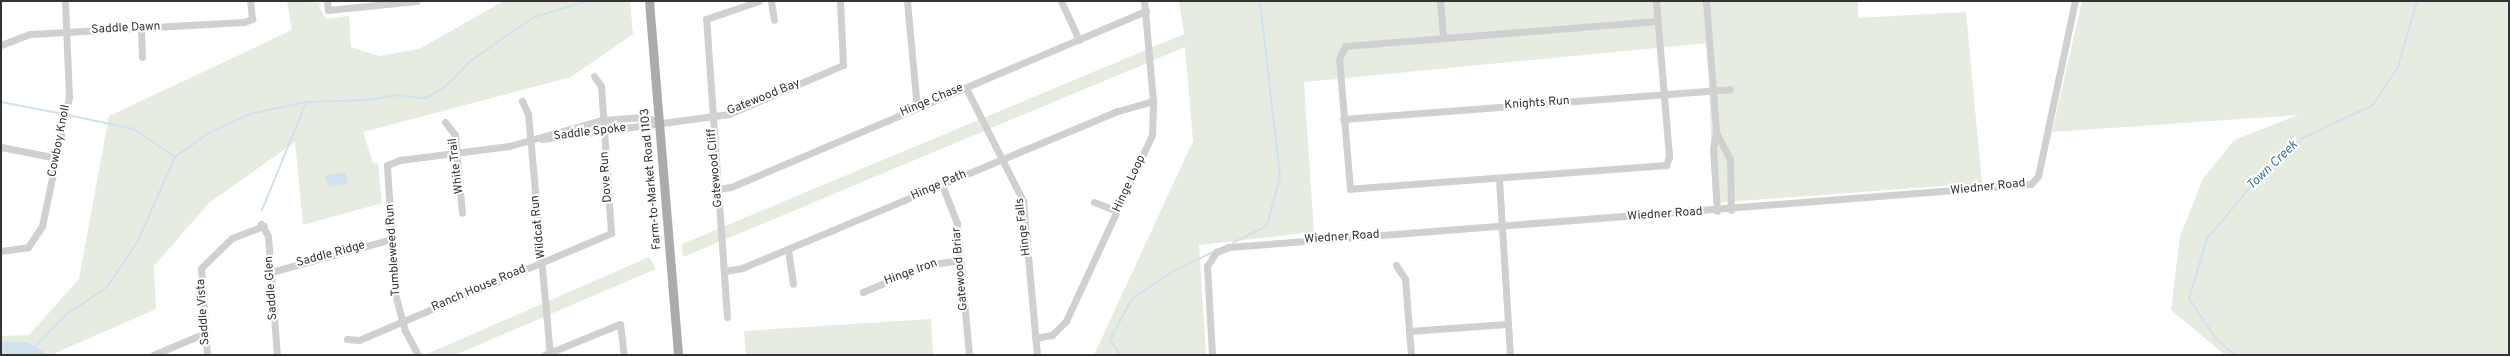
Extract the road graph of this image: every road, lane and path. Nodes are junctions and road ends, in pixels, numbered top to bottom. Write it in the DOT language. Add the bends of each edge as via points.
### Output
graph roads {
  1 [pos="65,1"];
  2 [pos="250,1"];
  3 [pos="327,1"];
  4 [pos="417,1"];
  5 [pos="650,1"];
  6 [pos="759,1"];
  7 [pos="771,1"];
  8 [pos="840,1"];
  9 [pos="907,1"];
  10 [pos="1062,1"];
  11 [pos="1144,1"];
  12 [pos="1440,1"];
  13 [pos="1656,1"];
  14 [pos="1706,1"];
  15 [pos="2075,1"];
  16 [pos="402,3"];
  17 [pos="1146,12"];
  18 [pos="774,20"];
  19 [pos="1657,21"];
  20 [pos="140,29"];
  21 [pos="68,33"];
  22 [pos="1443,38"];
  23 [pos="1079,40"];
  24 [pos="1,45"];
  25 [pos="142,57"];
  26 [pos="594,76"];
  27 [pos="966,88"];
  28 [pos="1730,89"];
  29 [pos="1714,90"];
  30 [pos="1663,94"];
  31 [pos="522,101"];
  32 [pos="1154,102"];
  33 [pos="917,108"];
  34 [pos="712,116"];
  35 [pos="1343,119"];
  36 [pos="602,120"];
  37 [pos="445,122"];
  38 [pos="659,122"];
  39 [pos="604,131"];
  40 [pos="1716,132"];
  41 [pos="540,138"];
  42 [pos="531,141"];
  43 [pos="1,147"];
  44 [pos="458,153"];
  45 [pos="57,158"];
  46 [pos="1004,159"];
  47 [pos="387,166"];
  48 [pos="1499,180"];
  49 [pos="942,185"];
  50 [pos="718,189"];
  51 [pos="1094,202"];
  52 [pos="1731,210"];
  53 [pos="1117,211"];
  54 [pos="1717,211"];
  55 [pos="462,213"];
  56 [pos="263,225"];
  57 [pos="1501,227"];
  58 [pos="611,233"];
  59 [pos="392,239"];
  60 [pos="788,249"];
  61 [pos="1,251"];
  62 [pos="960,260"];
  63 [pos="543,262"];
  64 [pos="1396,265"];
  65 [pos="724,271"];
  66 [pos="271,272"];
  67 [pos="793,284"];
  68 [pos="863,292"];
  69 [pos="727,317"];
  70 [pos="403,322"];
  71 [pos="1507,324"];
  72 [pos="1409,331"];
  73 [pos="205,332"];
  74 [pos="1035,338"];
  75 [pos="347,339"];
  76 [pos="548,354"];
  77 [pos="153,355"];
  78 [pos="207,355"];
  79 [pos="277,355"];
  80 [pos="418,355"];
  81 [pos="624,355"];
  82 [pos="678,355"];
  83 [pos="968,355"];
  84 [pos="1036,355"];
  85 [pos="1212,355"];
  86 [pos="1411,355"];
  87 [pos="1510,355"];
  1 -- 21 [label="street, Cowboy Knoll"];
  2 -- 20 [label="street, Saddle Dawn" via="252,19"];
  3 -- 16 [label="street" via="328,10"];
  4 -- 16 [label="street"];
  5 -- 38 [label="main road, Farm-to-Market Road 1103"];
  6 -- 34 [label="street, Gatewood Cliff" via="706,19"];
  7 -- 18 [label="street"];
  8 -- 34 [label="street, Gatewood Bay" via="843,65 729,114"];
  9 -- 33 [label="street"];
  10 -- 23 [label="street"];
  11 -- 17 [label="street, Hinge Loop"];
  12 -- 22 [label="street"];
  13 -- 19 [label="street"];
  14 -- 29 [label="street"];
  15 -- 52 [label="street, Wiedner Road" via="2038,176 2031,184"];
  17 -- 23 [label="street, Hinge Chase"];
  17 -- 32 [label="street, Hinge Loop"];
  19 -- 22 [label="street"];
  19 -- 30 [label="street"];
  20 -- 21 [label="street, Saddle Dawn"];
  20 -- 25 [label="street"];
  21 -- 24 [label="street, Saddle Dawn" via="24,35"];
  21 -- 45 [label="street, Cowboy Knoll" via="69,97"];
  22 -- 35 [label="street" via="1345,46 1338,59"];
  23 -- 27 [label="street, Hinge Chase"];
  26 -- 36 [label="street, Dove Run" via="601,86"];
  27 -- 33 [label="street, Hinge Chase"];
  27 -- 46 [label="street, Hinge Falls"];
  28 -- 29 [label="street, Knights Run"];
  29 -- 30 [label="street, Knights Run"];
  29 -- 40 [label="street"];
  30 -- 35 [label="street, Knights Run"];
  30 -- 48 [label="street" via="1669,157 1661,167"];
  31 -- 42 [label="street, Wildcat Run" via="528,114"];
  32 -- 46 [label="street, Hinge Path" via="1130,106"];
  32 -- 53 [label="street, Hinge Loop" via="1152,135"];
  33 -- 50 [label="street, Hinge Chase" via="731,187"];
  34 -- 38 [label="street, Gatewood Bay"];
  34 -- 50 [label="street, Gatewood Cliff"];
  35 -- 48 [label="street" via="1350,189"];
  36 -- 38 [label="street, Saddle Spoke" via="644,117"];
  36 -- 39 [label="street, Dove Run"];
  36 -- 41 [label="street, Saddle Spoke"];
  37 -- 44 [label="street, White Trail" via="455,135"];
  38 -- 39 [label="street, Saddle Spoke" via="644,128"];
  38 -- 82 [label="main road, Farm-to-Market Road 1103"];
  39 -- 41 [label="street, Saddle Spoke" via="558,139"];
  39 -- 58 [label="street, Dove Run"];
  40 -- 52 [label="street" via="1730,159"];
  40 -- 54 [label="street" via="1713,149"];
  41 -- 42 [label="street, Saddle Spoke"];
  42 -- 44 [label="street, Saddle Spoke"];
  42 -- 63 [label="street, Wildcat Run"];
  43 -- 45 [label="street"];
  44 -- 47 [label="street, Saddle Spoke" via="400,160"];
  44 -- 55 [label="street, White Trail"];
  45 -- 61 [label="street, Cowboy Knoll" via="38,238 28,247"];
  46 -- 49 [label="street, Hinge Path"];
  46 -- 74 [label="street, Hinge Falls" via="1023,201"];
  47 -- 59 [label="street, Tumbleweed Run"];
  48 -- 57 [label="street"];
  49 -- 60 [label="street, Hinge Path"];
  49 -- 62 [label="street, Gatewood Briar" via="957,223"];
  50 -- 65 [label="street, Gatewood Cliff"];
  51 -- 53 [label="street"];
  52 -- 54 [label="street, Wiedner Road"];
  53 -- 74 [label="street, Hinge Loop" via="1066,321 1052,335"];
  54 -- 57 [label="street, Wiedner Road"];
  56 -- 66 [label="street, Saddle Glen"];
  56 -- 73 [label="street, Saddle Vista" via="232,238 201,268"];
  57 -- 71 [label="street"];
  57 -- 85 [label="street, Wiedner Road" via="1222,249 1212,257 1206,273"];
  58 -- 63 [label="street, Ranch House Road"];
  59 -- 66 [label="street, Saddle Ridge"];
  59 -- 70 [label="street, Tumbleweed Run" via="395,293"];
  60 -- 65 [label="street, Hinge Path" via="742,268"];
  60 -- 67 [label="street"];
  62 -- 68 [label="street, Hinge Iron" via="926,265"];
  62 -- 83 [label="street, Gatewood Briar"];
  63 -- 70 [label="street, Ranch House Road"];
  63 -- 76 [label="street, Wildcat Run"];
  64 -- 72 [label="street" via="1405,280"];
  65 -- 69 [label="street, Gatewood Cliff"];
  66 -- 79 [label="street, Saddle Glen"];
  70 -- 75 [label="street, Ranch House Road" via="359,340"];
  70 -- 80 [label="street, Tumbleweed Run"];
  71 -- 72 [label="street"];
  71 -- 87 [label="street"];
  72 -- 86 [label="street"];
  73 -- 77 [label="street"];
  73 -- 78 [label="street, Saddle Vista"];
  74 -- 84 [label="street, Hinge Falls"];
  76 -- 81 [label="street" via="620,324"];
}
